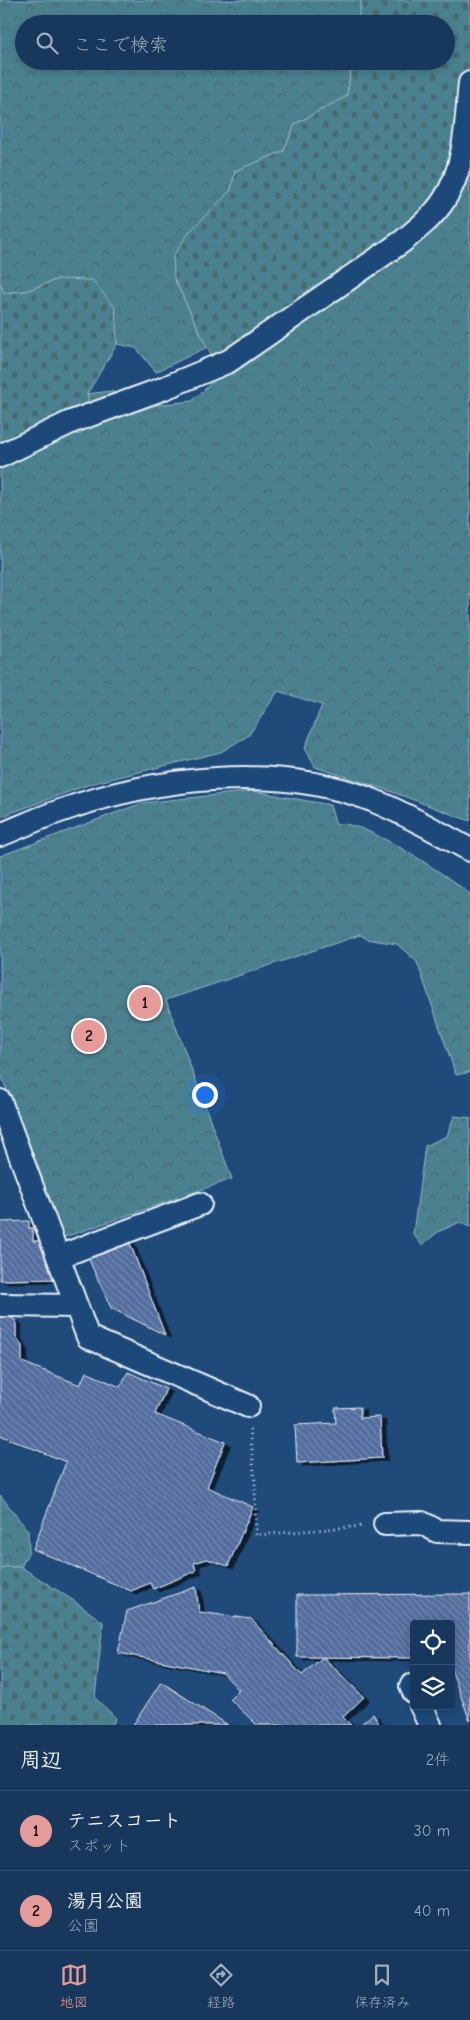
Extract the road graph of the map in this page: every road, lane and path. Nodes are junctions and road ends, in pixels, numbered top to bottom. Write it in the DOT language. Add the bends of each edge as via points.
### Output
graph roads {
  1 [pos="470,83"];
  2 [pos="0,456"];
  3 [pos="0,835"];
  4 [pos="470,850"];
  5 [pos="0,1101"];
  6 [pos="200,1204"];
  7 [pos="58,1257"];
  8 [pos="0,1305"];
  9 [pos="76,1306"];
  10 [pos="248,1406"];
  11 [pos="385,1524"];
  12 [pos="470,1532"];
  13 [pos="422,1710"];
  14 [pos="430,1725"];
  1 -- 2 [label="street" via="462,148 452,185 424,223 403,241 229,361 71,422"];
  3 -- 4 [label="street" via="59,811 147,788 190,781 271,779 303,782 371,800"];
  5 -- 7 [label="street"];
  6 -- 7 [label="street"];
  7 -- 9 [label="street"];
  8 -- 9 [label="street"];
  9 -- 10 [label="street" via="88,1337"];
  10 -- 11 [label="path" via="256,1535"];
  11 -- 12 [label="street" via="422,1523 437,1531"];
  13 -- 14 [label="street"];
}
